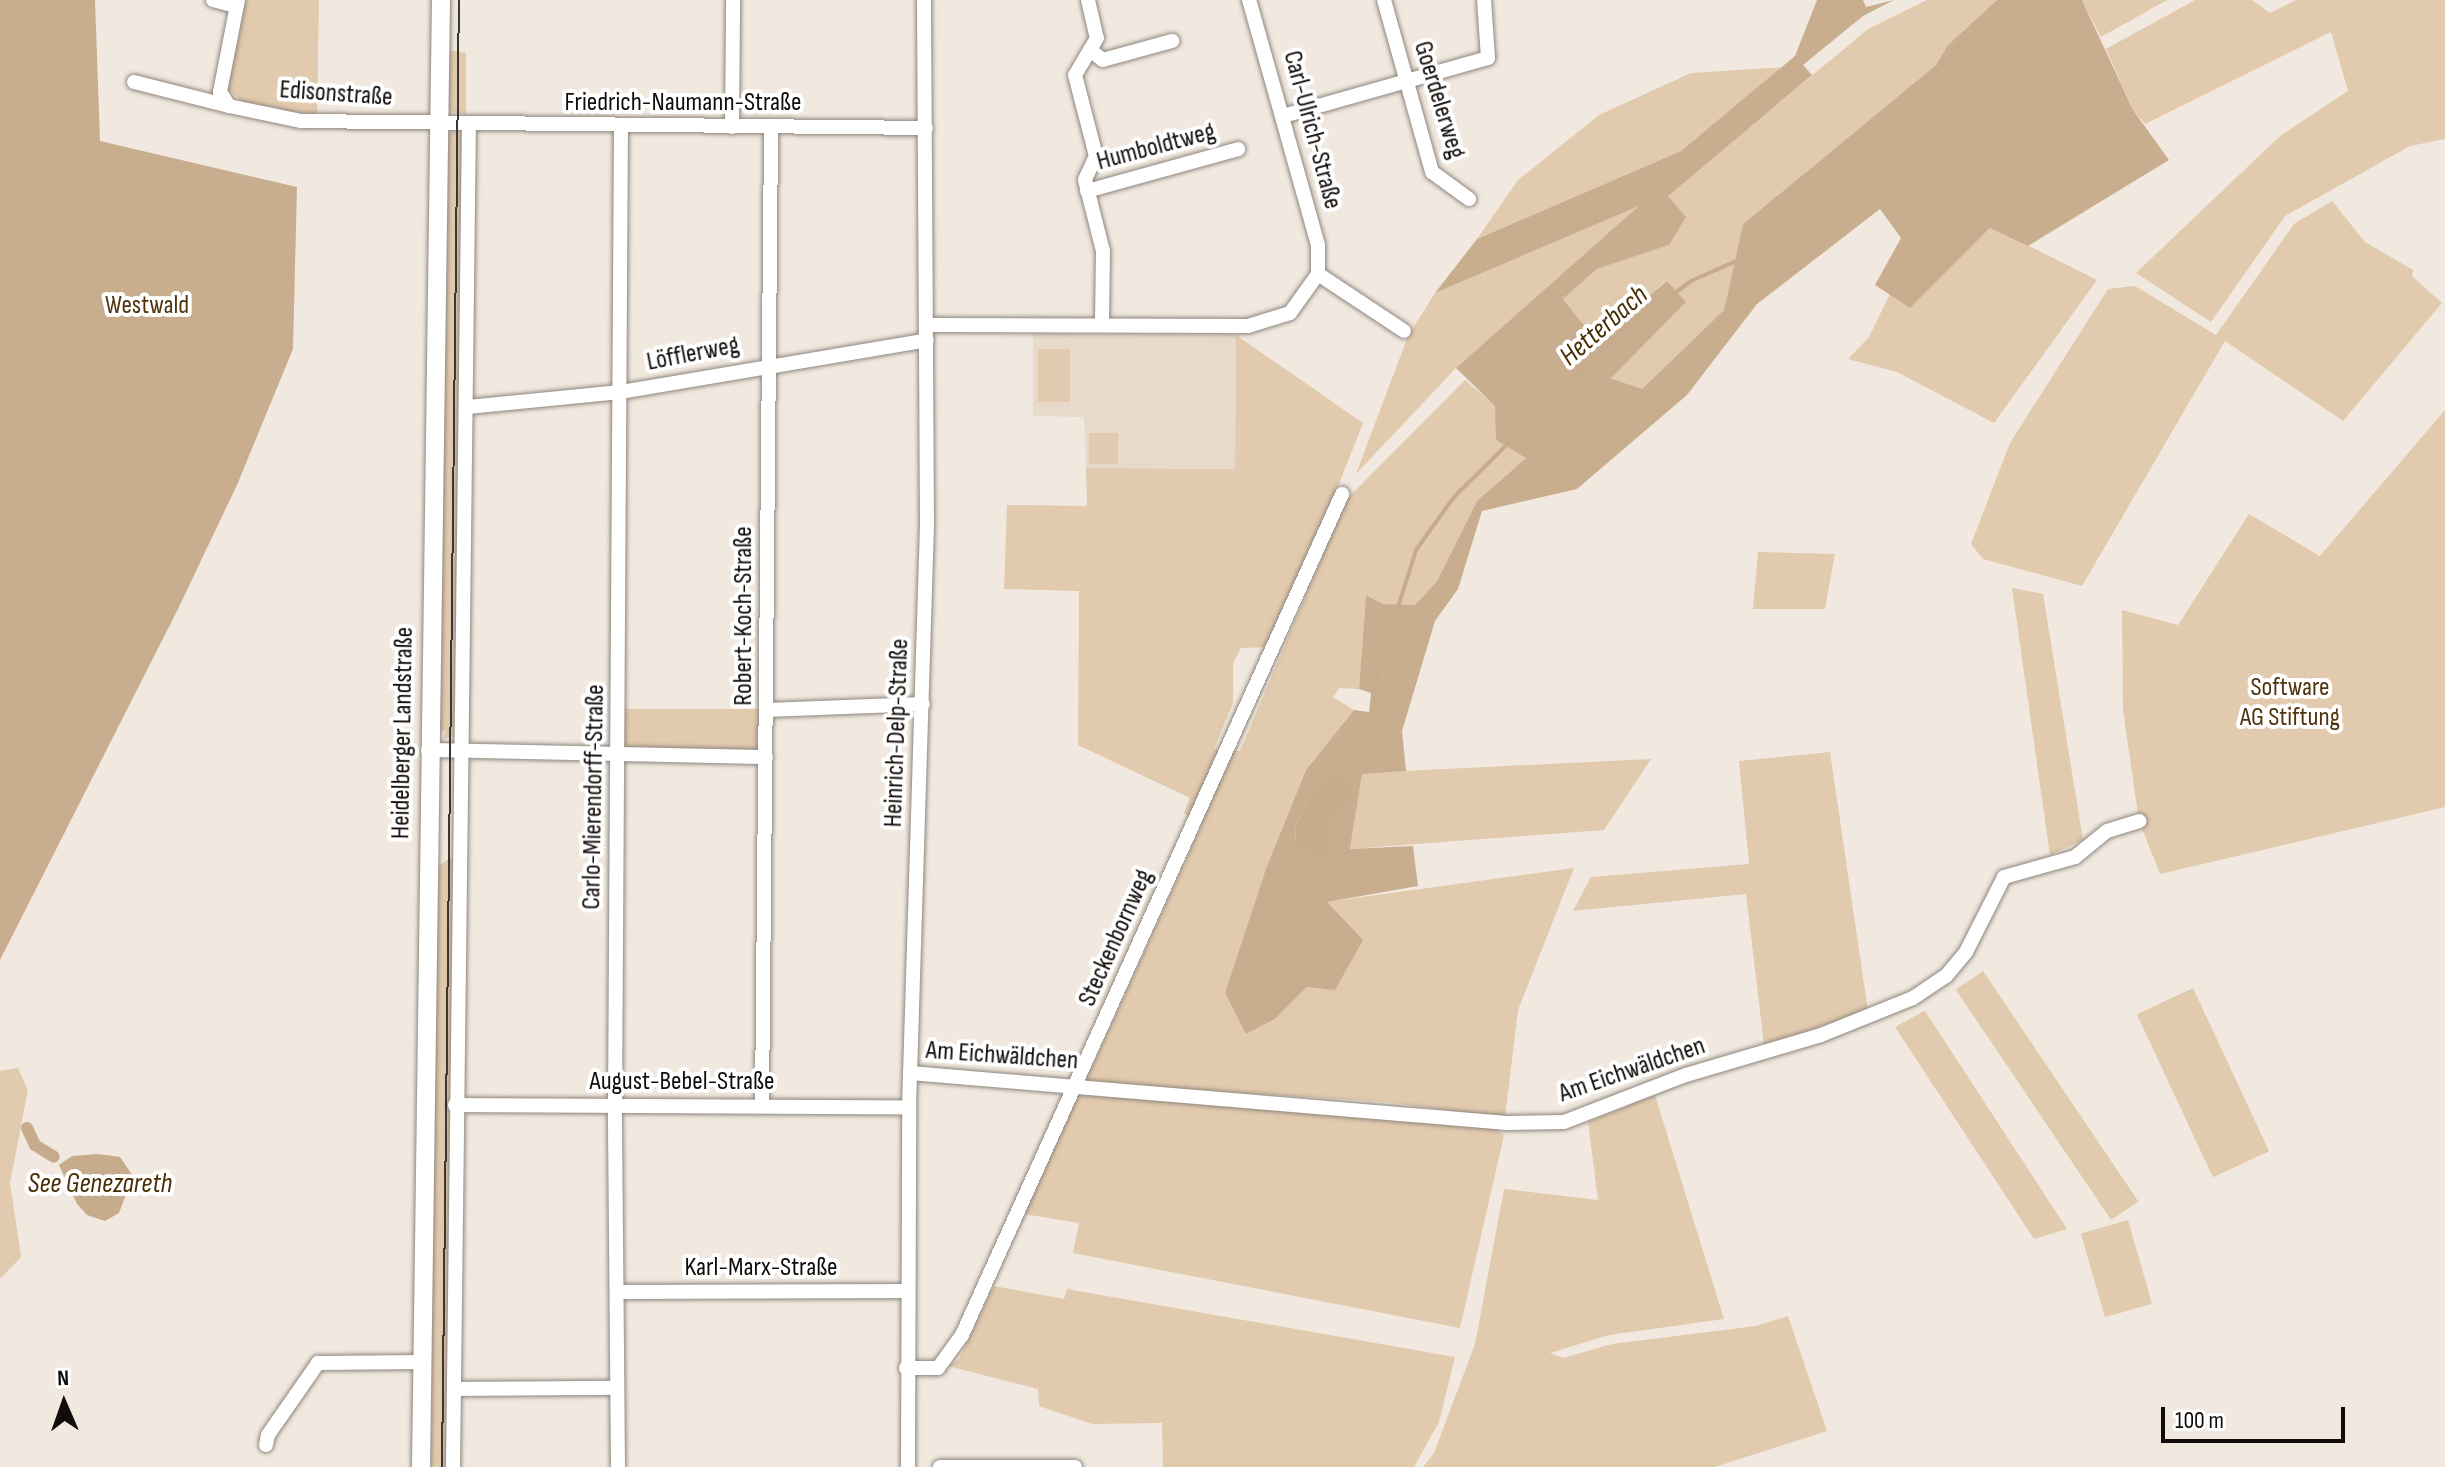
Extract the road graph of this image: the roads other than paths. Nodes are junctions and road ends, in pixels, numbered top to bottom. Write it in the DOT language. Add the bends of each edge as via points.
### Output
graph roads {
  1 [pos="213,0"];
  2 [pos="441,0"];
  3 [pos="733,0"];
  4 [pos="924,0"];
  5 [pos="1088,0"];
  6 [pos="1249,0"];
  7 [pos="1384,0"];
  8 [pos="1484,0"];
  9 [pos="237,3"];
  10 [pos="1172,41"];
  11 [pos="1090,50"];
  12 [pos="134,82"];
  13 [pos="1406,82"];
  14 [pos="229,106"];
  15 [pos="1283,116"];
  16 [pos="439,126"];
  17 [pos="469,126"];
  18 [pos="621,127"];
  19 [pos="732,127"];
  20 [pos="771,127"];
  21 [pos="926,128"];
  22 [pos="1238,149"];
  23 [pos="1087,191"];
  24 [pos="1469,199"];
  25 [pos="1318,274"];
  26 [pos="1102,324"];
  27 [pos="1404,331"];
  28 [pos="927,333"];
  29 [pos="770,363"];
  30 [pos="621,392"];
  31 [pos="467,407"];
  32 [pos="1342,494"];
  33 [pos="923,704"];
  34 [pos="767,710"];
  35 [pos="428,750"];
  36 [pos="461,751"];
  37 [pos="618,755"];
  38 [pos="766,757"];
  39 [pos="2139,821"];
  40 [pos="910,1073"];
  41 [pos="1076,1086"];
  42 [pos="455,1105"];
  43 [pos="615,1106"];
  44 [pos="762,1106"];
  45 [pos="909,1107"];
  46 [pos="905,1291"];
  47 [pos="617,1292"];
  48 [pos="422,1362"];
  49 [pos="906,1368"];
  50 [pos="617,1388"];
  51 [pos="455,1389"];
  52 [pos="266,1445"];
  53 [pos="1075,1466"];
  54 [pos="421,1467"];
  55 [pos="453,1467"];
  56 [pos="618,1467"];
  57 [pos="908,1467"];
  58 [pos="940,1467"];
  1 -- 9 [label="street"];
  2 -- 16 [label="street, Heidelberger Landstraße"];
  3 -- 19 [label="street"];
  4 -- 21 [label="street, Heinrich-Delp-Straße"];
  5 -- 11 [label="street, Humboldtweg" via="1097,38"];
  6 -- 15 [label="street, Carl-Ulrich-Straße"];
  7 -- 13 [label="street, Goerdelerweg"];
  8 -- 13 [label="street" via="1488,58"];
  9 -- 14 [label="street" via="219,77"];
  10 -- 11 [label="street" via="1103,60"];
  11 -- 23 [label="street, Humboldtweg" via="1075,75 1096,156 1085,180"];
  12 -- 14 [label="street, Edisonstraße"];
  13 -- 15 [label="street"];
  13 -- 24 [label="street, Goerdelerweg" via="1432,172"];
  14 -- 16 [label="street, Edisonstraße" via="301,121"];
  15 -- 25 [label="street, Carl-Ulrich-Straße" via="1318,245"];
  16 -- 17 [label="street, Friedrich-Naumann-Straße"];
  16 -- 35 [label="street, Heidelberger Landstraße"];
  17 -- 18 [label="street, Friedrich-Naumann-Straße"];
  17 -- 31 [label="street"];
  18 -- 19 [label="street, Friedrich-Naumann-Straße"];
  18 -- 30 [label="street, Carlo-Mierendorff-Straße"];
  19 -- 20 [label="street, Friedrich-Naumann-Straße"];
  20 -- 21 [label="street, Friedrich-Naumann-Straße"];
  20 -- 29 [label="street, Robert-Koch-Straße"];
  21 -- 28 [label="street, Heinrich-Delp-Straße"];
  22 -- 23 [label="street, Humboldtweg"];
  23 -- 26 [label="street, Humboldtweg" via="1103,251"];
  25 -- 26 [label="street, Löfflerweg" via="1290,313 1248,326"];
  25 -- 27 [label="street"];
  26 -- 28 [label="street, Löfflerweg"];
  28 -- 29 [label="street, Löfflerweg"];
  28 -- 33 [label="street, Heinrich-Delp-Straße"];
  29 -- 30 [label="street, Löfflerweg"];
  29 -- 34 [label="street, Robert-Koch-Straße"];
  30 -- 31 [label="street, Löfflerweg"];
  30 -- 37 [label="street, Carlo-Mierendorff-Straße"];
  31 -- 36 [label="street"];
  32 -- 41 [label="street, Steckenbornweg"];
  33 -- 34 [label="street"];
  33 -- 40 [label="street, Heinrich-Delp-Straße"];
  34 -- 38 [label="street, Robert-Koch-Straße"];
  35 -- 36 [label="street"];
  35 -- 48 [label="street, Heidelberger Landstraße"];
  36 -- 37 [label="street"];
  36 -- 42 [label="street"];
  37 -- 38 [label="street"];
  37 -- 43 [label="street, Carlo-Mierendorff-Straße"];
  38 -- 44 [label="street, Robert-Koch-Straße"];
  39 -- 41 [label="street, Am Eichwäldchen" via="2107,831 2075,857 2004,877 1966,952 1946,976 1913,998 1835,1030 1686,1075 1564,1122 1507,1123"];
  40 -- 41 [label="street, Am Eichwäldchen"];
  40 -- 45 [label="street, Heinrich-Delp-Straße"];
  41 -- 49 [label="street, Steckenbornweg" via="962,1335 938,1368"];
  42 -- 43 [label="street, August-Bebel-Straße"];
  42 -- 51 [label="street"];
  43 -- 44 [label="street, August-Bebel-Straße"];
  43 -- 47 [label="street, Carlo-Mierendorff-Straße"];
  44 -- 45 [label="street, August-Bebel-Straße"];
  45 -- 46 [label="street, Heinrich-Delp-Straße"];
  46 -- 47 [label="street, Karl-Marx-Straße"];
  46 -- 49 [label="street, Heinrich-Delp-Straße"];
  47 -- 50 [label="street, Carlo-Mierendorff-Straße"];
  48 -- 52 [label="street" via="318,1363"];
  48 -- 54 [label="street, Heidelberger Landstraße"];
  49 -- 57 [label="street, Heinrich-Delp-Straße"];
  50 -- 51 [label="street"];
  50 -- 56 [label="street, Carlo-Mierendorff-Straße"];
  51 -- 55 [label="street"];
  53 -- 58 [label="street"];
}
